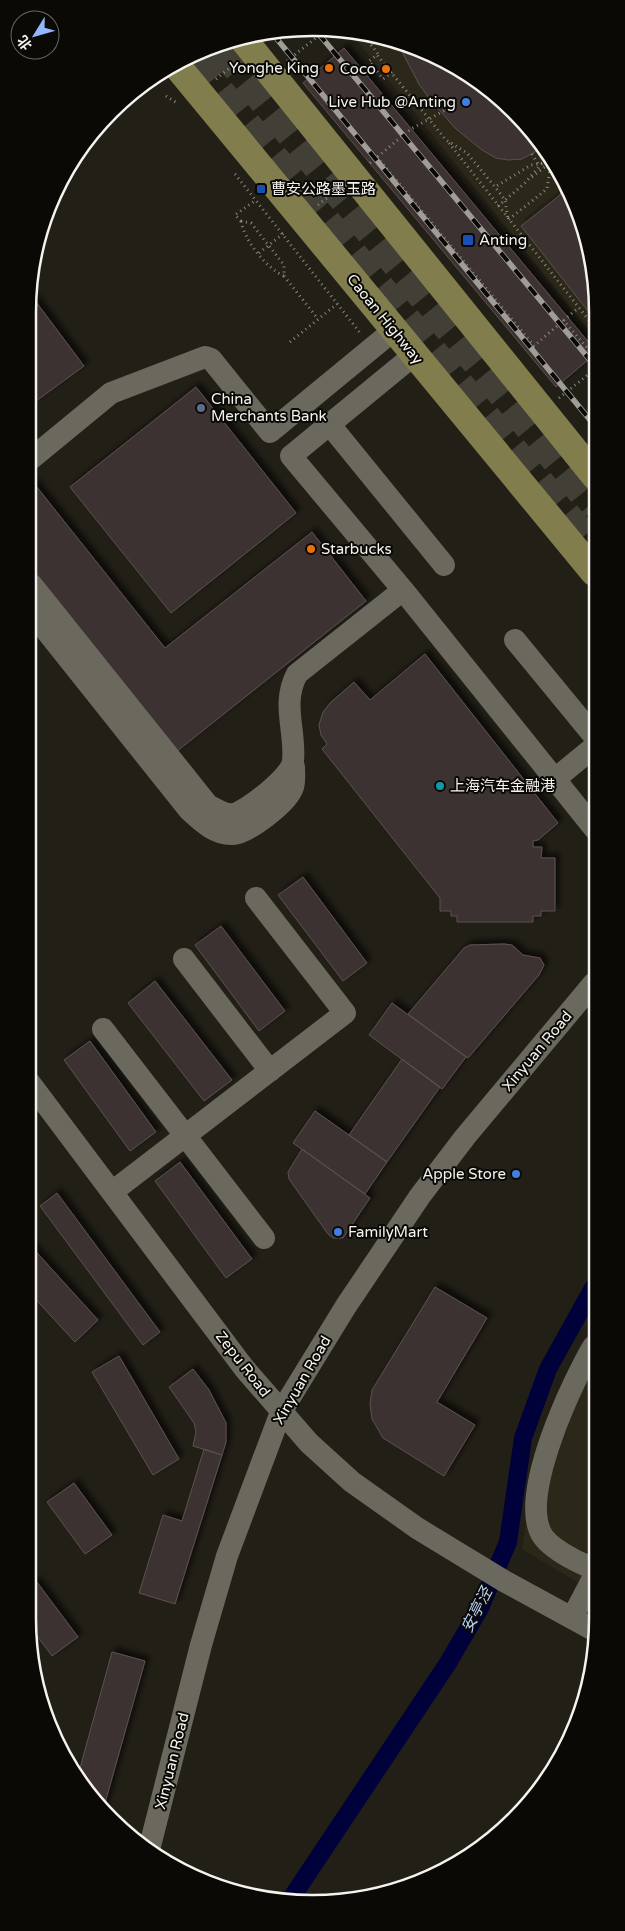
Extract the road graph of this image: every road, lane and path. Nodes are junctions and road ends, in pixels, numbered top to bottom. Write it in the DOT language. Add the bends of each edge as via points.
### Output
graph roads {
  1 [pos="370,43"];
  2 [pos="247,45"];
  3 [pos="180,70"];
  4 [pos="392,72"];
  5 [pos="166,96"];
  6 [pos="182,107"];
  7 [pos="449,108"];
  8 [pos="429,118"];
  9 [pos="532,154"];
  10 [pos="377,157"];
  11 [pos="543,161"];
  12 [pos="545,163"];
  13 [pos="366,166"];
  14 [pos="539,166"];
  15 [pos="546,166"];
  16 [pos="231,169"];
  17 [pos="550,171"];
  18 [pos="524,184"];
  19 [pos="495,187"];
  20 [pos="263,189"];
  21 [pos="498,206"];
  22 [pos="508,220"];
  23 [pos="241,221"];
  24 [pos="284,276"];
  25 [pos="337,304"];
  26 [pos="578,308"];
  27 [pos="318,319"];
  28 [pos="564,320"];
  29 [pos="589,320"];
  30 [pos="589,321"];
  31 [pos="394,330"];
  32 [pos="290,342"];
  33 [pos="372,348"];
  34 [pos="589,350"];
  35 [pos="414,355"];
  36 [pos="589,374"];
  37 [pos="555,402"];
  38 [pos="330,425"];
  39 [pos="36,455"];
  40 [pos="589,469"];
  41 [pos="444,565"];
  42 [pos="589,566"];
  43 [pos="36,590"];
  44 [pos="403,590"];
  45 [pos="36,618"];
  46 [pos="515,640"];
  47 [pos="589,730"];
  48 [pos="589,752"];
  49 [pos="294,763"];
  50 [pos="555,779"];
  51 [pos="589,821"];
  52 [pos="256,898"];
  53 [pos="184,959"];
  54 [pos="589,990"];
  55 [pos="103,1029"];
  56 [pos="270,1071"];
  57 [pos="36,1091"];
  58 [pos="186,1136"];
  59 [pos="112,1192"];
  60 [pos="264,1238"];
  61 [pos="589,1355"];
  62 [pos="281,1412"];
  63 [pos="589,1566"];
  64 [pos="589,1586"];
  65 [pos="572,1618"];
  66 [pos="589,1627"];
  67 [pos="151,1843"];
  1 -- 4 [label="path"];
  2 -- 40 [label="main road"];
  3 -- 20 [label="main road, Caoan Highway"];
  4 -- 8 [label="path" via="388,76 383,79 369,61 377,55 387,67 391,73"];
  4 -- 21 [label="path"];
  5 -- 6 [label="path"];
  7 -- 8 [label="path"];
  8 -- 10 [label="path"];
  8 -- 19 [label="path" via="446,140 467,153"];
  9 -- 14 [label="path"];
  10 -- 13 [label="path"];
  10 -- 28 [label="path" via="534,346"];
  11 -- 14 [label="path"];
  12 -- 19 [label="path" via="531,165"];
  14 -- 18 [label="path"];
  15 -- 18 [label="path"];
  16 -- 20 [label="path"];
  17 -- 22 [label="path" via="547,189"];
  18 -- 21 [label="path"];
  19 -- 22 [label="path" via="505,200"];
  20 -- 23 [label="path" via="235,215"];
  20 -- 25 [label="path"];
  20 -- 31 [label="main road, Caoan Highway"];
  21 -- 29 [label="path"];
  22 -- 26 [label="path"];
  23 -- 24 [label="path" via="242,231 259,253"];
  23 -- 24 [label="path" via="251,223 284,265"];
  24 -- 27 [label="path"];
  25 -- 27 [label="path"];
  25 -- 33 [label="path"];
  26 -- 28 [label="path"];
  26 -- 30 [label="path"];
  27 -- 32 [label="path"];
  28 -- 34 [label="path"];
  31 -- 33 [label="street"];
  31 -- 35 [label="main road, Caoan Highway"];
  33 -- 39 [label="street" via="270,432 211,359 205,357 111,393"];
  35 -- 38 [label="street"];
  35 -- 42 [label="main road, Caoan Highway"];
  36 -- 37 [label="path"];
  38 -- 41 [label="street"];
  38 -- 44 [label="street" via="291,456"];
  43 -- 49 [label="street" via="208,805 222,813 232,814 244,809 283,779"];
  44 -- 49 [label="street" via="297,674 291,686 288,707"];
  44 -- 50 [label="street"];
  45 -- 49 [label="street" via="202,823 233,834 248,829 277,807 294,786"];
  46 -- 47 [label="street"];
  48 -- 50 [label="street"];
  50 -- 51 [label="street"];
  52 -- 56 [label="street" via="345,1013"];
  53 -- 56 [label="street"];
  54 -- 62 [label="street, Xinyuan Road" via="465,1137 420,1196 346,1306"];
  55 -- 58 [label="street"];
  56 -- 58 [label="street"];
  57 -- 59 [label="street, Zepu Road"];
  58 -- 59 [label="street"];
  58 -- 60 [label="street"];
  59 -- 62 [label="street, Zepu Road" via="244,1368"];
  61 -- 63 [label="street" via="567,1396 545,1461 536,1502 540,1534 566,1555"];
  62 -- 65 [label="street, Zepu Road" via="352,1482 470,1562"];
  62 -- 67 [label="street, Xinyuan Road" via="227,1556 201,1644"];
  64 -- 65 [label="street"];
  65 -- 66 [label="street, Zepu Road"];
}
